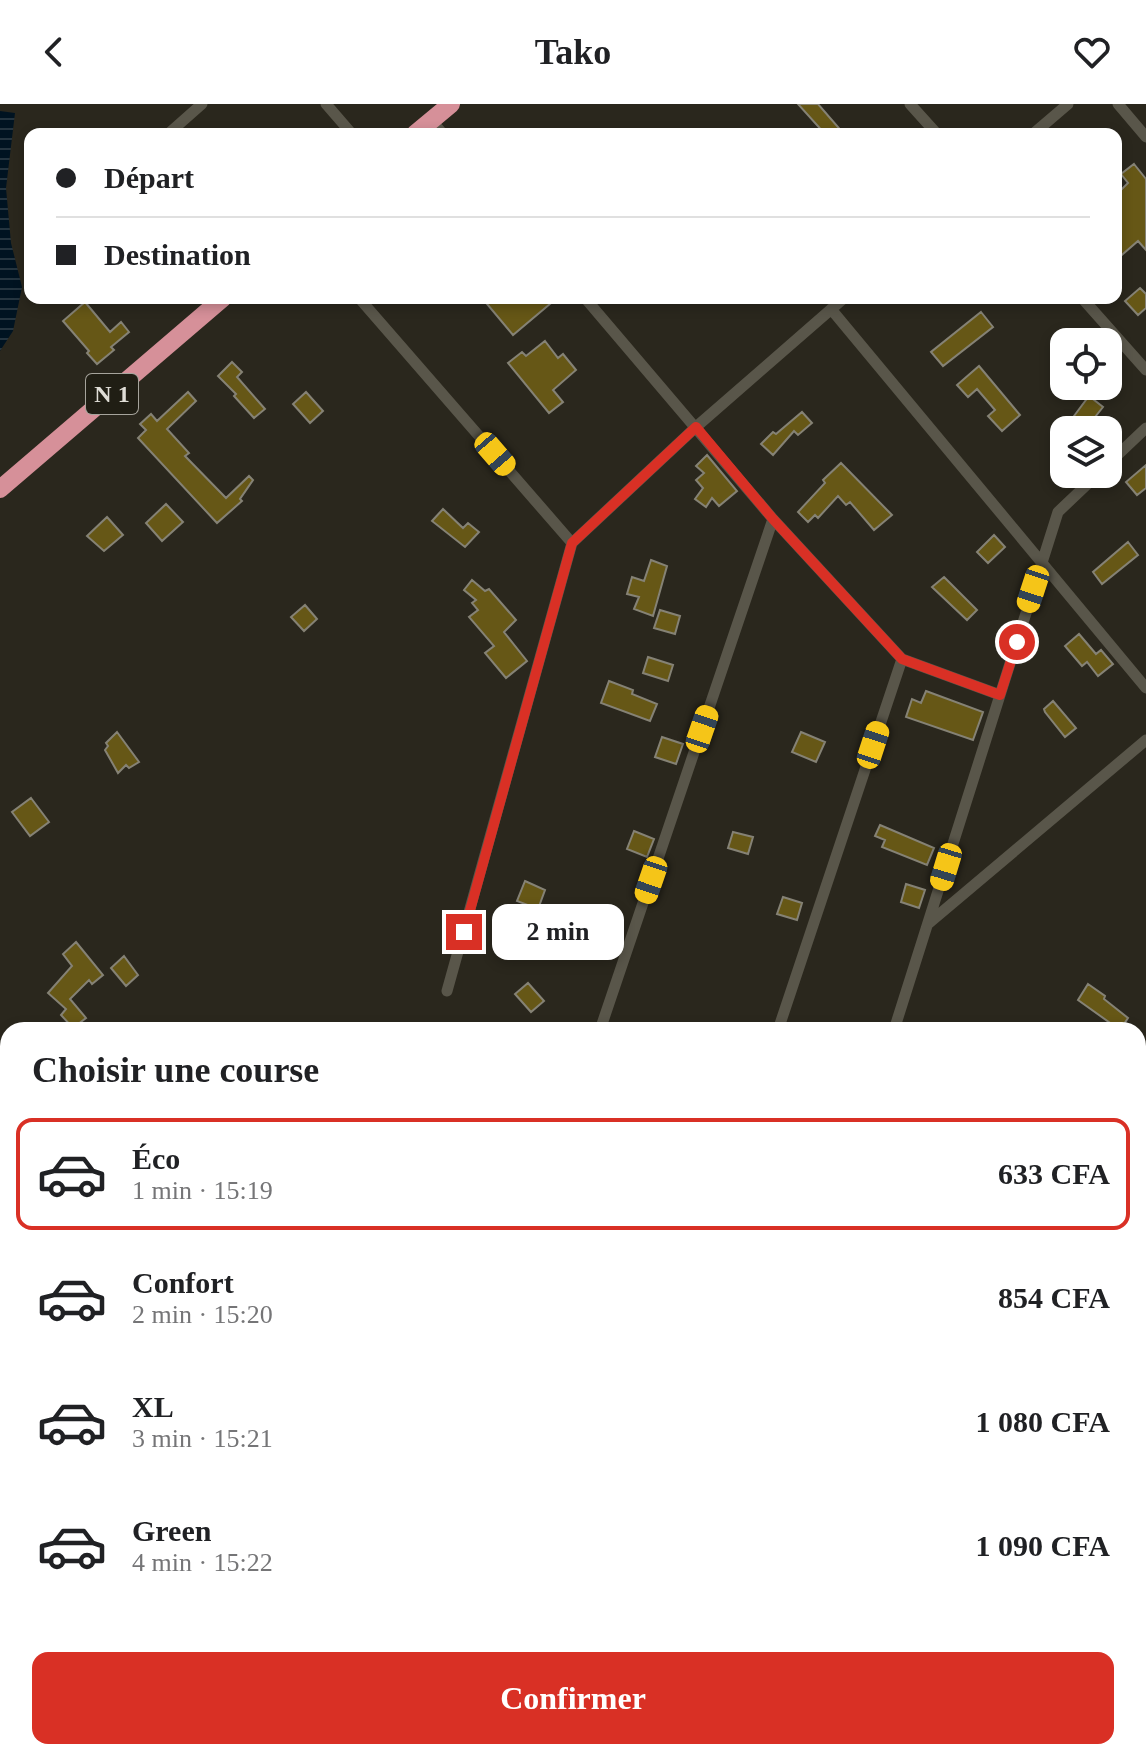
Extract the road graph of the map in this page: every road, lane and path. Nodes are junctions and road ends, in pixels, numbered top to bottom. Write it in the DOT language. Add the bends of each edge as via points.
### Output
graph roads {
  1 [pos="202,104"];
  2 [pos="326,104"];
  3 [pos="451,104"];
  4 [pos="910,104"];
  5 [pos="1068,104"];
  6 [pos="1118,104"];
  7 [pos="437,127"];
  8 [pos="175,128"];
  9 [pos="347,128"];
  10 [pos="932,128"];
  11 [pos="1040,128"];
  12 [pos="1146,137"];
  13 [pos="216,304"];
  14 [pos="364,304"];
  15 [pos="590,304"];
  16 [pos="837,304"];
  17 [pos="1087,304"];
  18 [pos="831,309"];
  19 [pos="1146,370"];
  20 [pos="696,427"];
  21 [pos="1146,428"];
  22 [pos="1122,451"];
  23 [pos="1083,488"];
  24 [pos="0,489"];
  25 [pos="773,519"];
  26 [pos="572,543"];
  27 [pos="1042,562"];
  28 [pos="902,659"];
  29 [pos="1146,688"];
  30 [pos="1000,695"];
  31 [pos="1146,740"];
  32 [pos="928,924"];
  33 [pos="447,991"];
  34 [pos="603,1022"];
  35 [pos="781,1022"];
  36 [pos="897,1022"];
  1 -- 8 [label="street"];
  2 -- 9 [label="street"];
  3 -- 7 [label="highway"];
  4 -- 10 [label="street"];
  5 -- 11 [label="street"];
  6 -- 12 [label="street"];
  13 -- 24 [label="highway, N 1"];
  14 -- 26 [label="street"];
  15 -- 20 [label="street"];
  16 -- 18 [label="street"];
  17 -- 19 [label="street"];
  18 -- 20 [label="street"];
  18 -- 27 [label="street"];
  20 -- 25 [label="street"];
  20 -- 26 [label="street"];
  21 -- 22 [label="street"];
  23 -- 27 [label="street" via="1058,512"];
  25 -- 28 [label="street"];
  25 -- 34 [label="street"];
  26 -- 33 [label="street"];
  27 -- 29 [label="street"];
  27 -- 30 [label="street"];
  28 -- 30 [label="street"];
  28 -- 35 [label="street"];
  30 -- 32 [label="street"];
  31 -- 32 [label="street"];
  32 -- 36 [label="street"];
}
